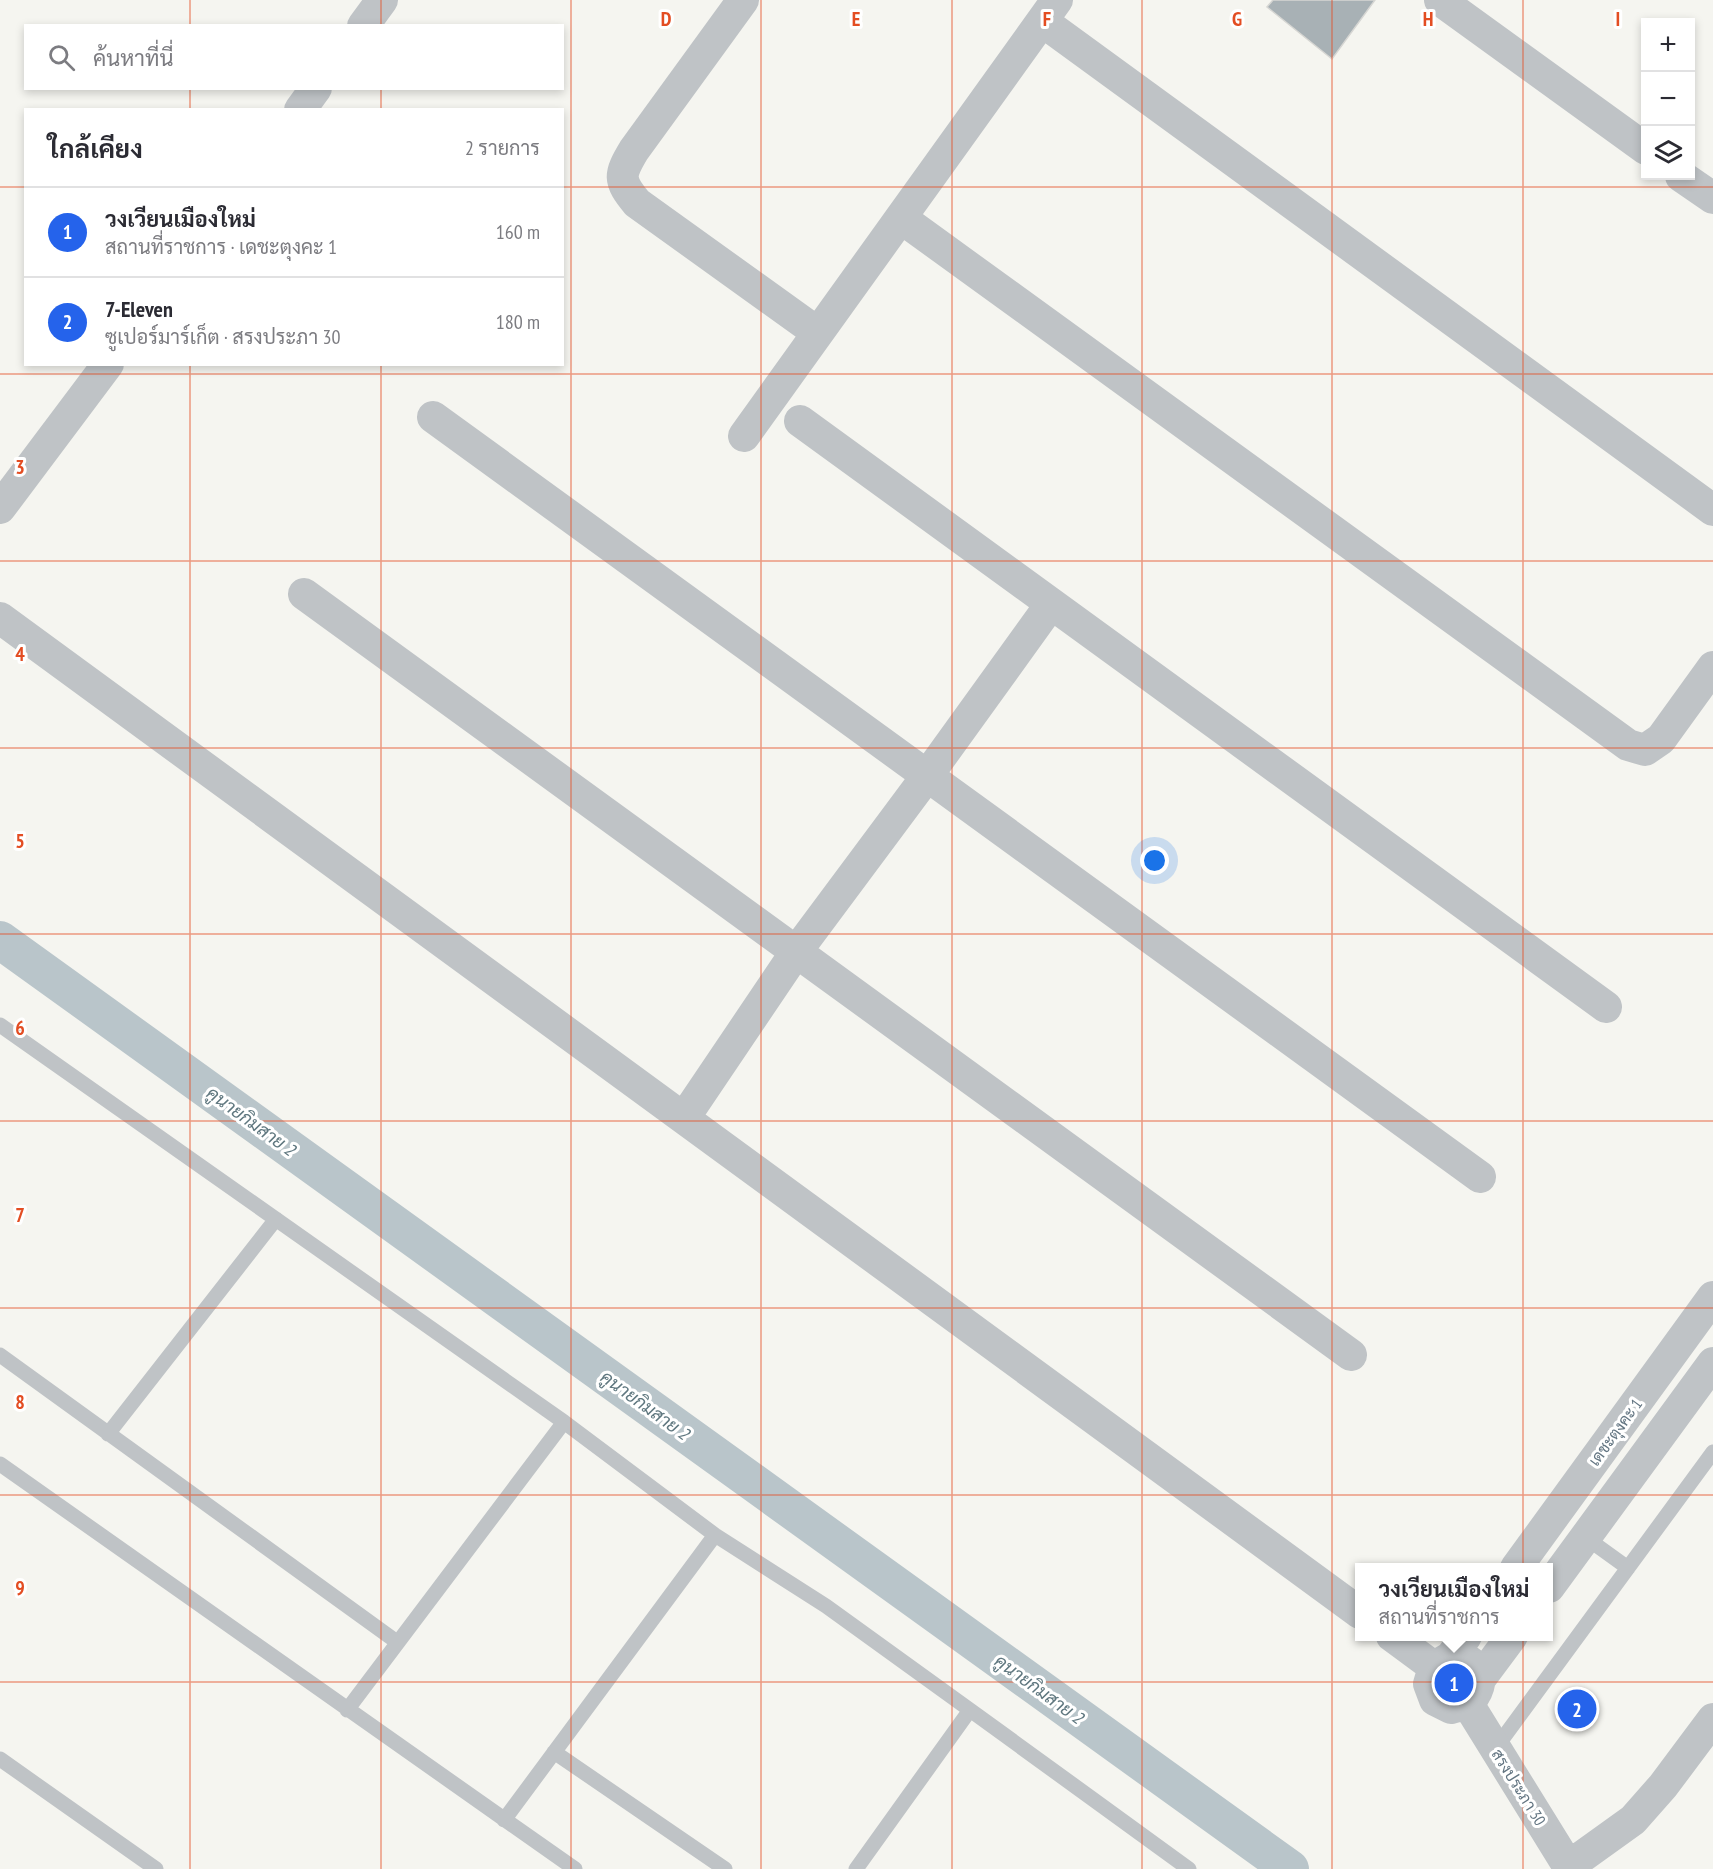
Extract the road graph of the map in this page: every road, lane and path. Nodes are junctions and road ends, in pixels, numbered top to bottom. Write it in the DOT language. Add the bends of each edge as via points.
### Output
graph roads {
  1 [pos="382,0"];
  2 [pos="743,0"];
  3 [pos="1440,0"];
  4 [pos="1049,11"];
  5 [pos="364,24"];
  6 [pos="315,90"];
  7 [pos="301,108"];
  8 [pos="1641,145"];
  9 [pos="1688,180"];
  10 [pos="1713,198"];
  11 [pos="901,218"];
  12 [pos="818,333"];
  13 [pos="106,366"];
  14 [pos="433,417"];
  15 [pos="800,421"];
  16 [pos="744,436"];
  17 [pos="0,508"];
  18 [pos="1713,510"];
  19 [pos="304,594"];
  20 [pos="1051,604"];
  21 [pos="0,618"];
  22 [pos="1713,667"];
  23 [pos="927,776"];
  24 [pos="796,952"];
  25 [pos="1605,1007"];
  26 [pos="2,1030"];
  27 [pos="684,1118"];
  28 [pos="1480,1178"];
  29 [pos="276,1219"];
  30 [pos="1713,1297"];
  31 [pos="1351,1354"];
  32 [pos="0,1355"];
  33 [pos="1713,1363"];
  34 [pos="564,1422"];
  35 [pos="108,1434"];
  36 [pos="1713,1452"];
  37 [pos="0,1464"];
  38 [pos="715,1534"];
  39 [pos="1585,1537"];
  40 [pos="1520,1563"];
  41 [pos="1628,1568"];
  42 [pos="1553,1580"];
  43 [pos="1355,1610"];
  44 [pos="1408,1641"];
  45 [pos="1509,1641"];
  46 [pos="398,1642"];
  47 [pos="1450,1654"];
  48 [pos="1474,1691"];
  49 [pos="348,1710"];
  50 [pos="970,1710"];
  51 [pos="1713,1719"];
  52 [pos="1496,1749"];
  53 [pos="554,1752"];
  54 [pos="0,1759"];
  55 [pos="504,1820"];
  56 [pos="1569,1868"];
  57 [pos="156,1869"];
  58 [pos="575,1869"];
  59 [pos="725,1869"];
  60 [pos="856,1869"];
  61 [pos="1190,1869"];
  1 -- 5 [label="street"];
  2 -- 12 [label="street" via="634,150 622,170 623,186 637,203"];
  3 -- 8 [label="street"];
  4 -- 11 [label="street"];
  4 -- 18 [label="street"];
  6 -- 7 [label="street"];
  9 -- 10 [label="street"];
  11 -- 12 [label="street"];
  11 -- 22 [label="street" via="1628,745 1645,750 1661,740"];
  12 -- 16 [label="street"];
  13 -- 17 [label="street"];
  14 -- 23 [label="street"];
  15 -- 20 [label="street"];
  19 -- 24 [label="street"];
  20 -- 23 [label="street"];
  20 -- 25 [label="street"];
  21 -- 27 [label="street"];
  23 -- 24 [label="street"];
  23 -- 28 [label="street"];
  24 -- 27 [label="street"];
  24 -- 31 [label="street"];
  26 -- 29 [label="lane"];
  27 -- 43 [label="street"];
  29 -- 34 [label="lane"];
  29 -- 35 [label="lane"];
  30 -- 40 [label="street, เดชะตุงคะ 1"];
  32 -- 35 [label="lane"];
  33 -- 39 [label="street"];
  34 -- 38 [label="lane"];
  34 -- 46 [label="lane"];
  35 -- 46 [label="lane"];
  36 -- 41 [label="lane"];
  37 -- 49 [label="lane"];
  38 -- 50 [label="lane" via="826,1606"];
  38 -- 53 [label="lane"];
  39 -- 41 [label="lane"];
  39 -- 42 [label="street"];
  41 -- 52 [label="lane"];
  44 -- 47 [label="street"];
  45 -- 48 [label="street"];
  46 -- 49 [label="lane"];
  47 -- 48 [label="street" via="1470,1662"];
  47 -- 48 [label="street" via="1429,1684 1436,1700 1451,1708"];
  48 -- 52 [label="street, สรงประภา 30"];
  49 -- 55 [label="lane"];
  50 -- 60 [label="lane"];
  50 -- 61 [label="lane"];
  51 -- 56 [label="street" via="1633,1820"];
  52 -- 56 [label="street, สรงประภา 30"];
  53 -- 55 [label="lane"];
  53 -- 59 [label="lane"];
  54 -- 57 [label="lane"];
  55 -- 58 [label="lane"];
}
